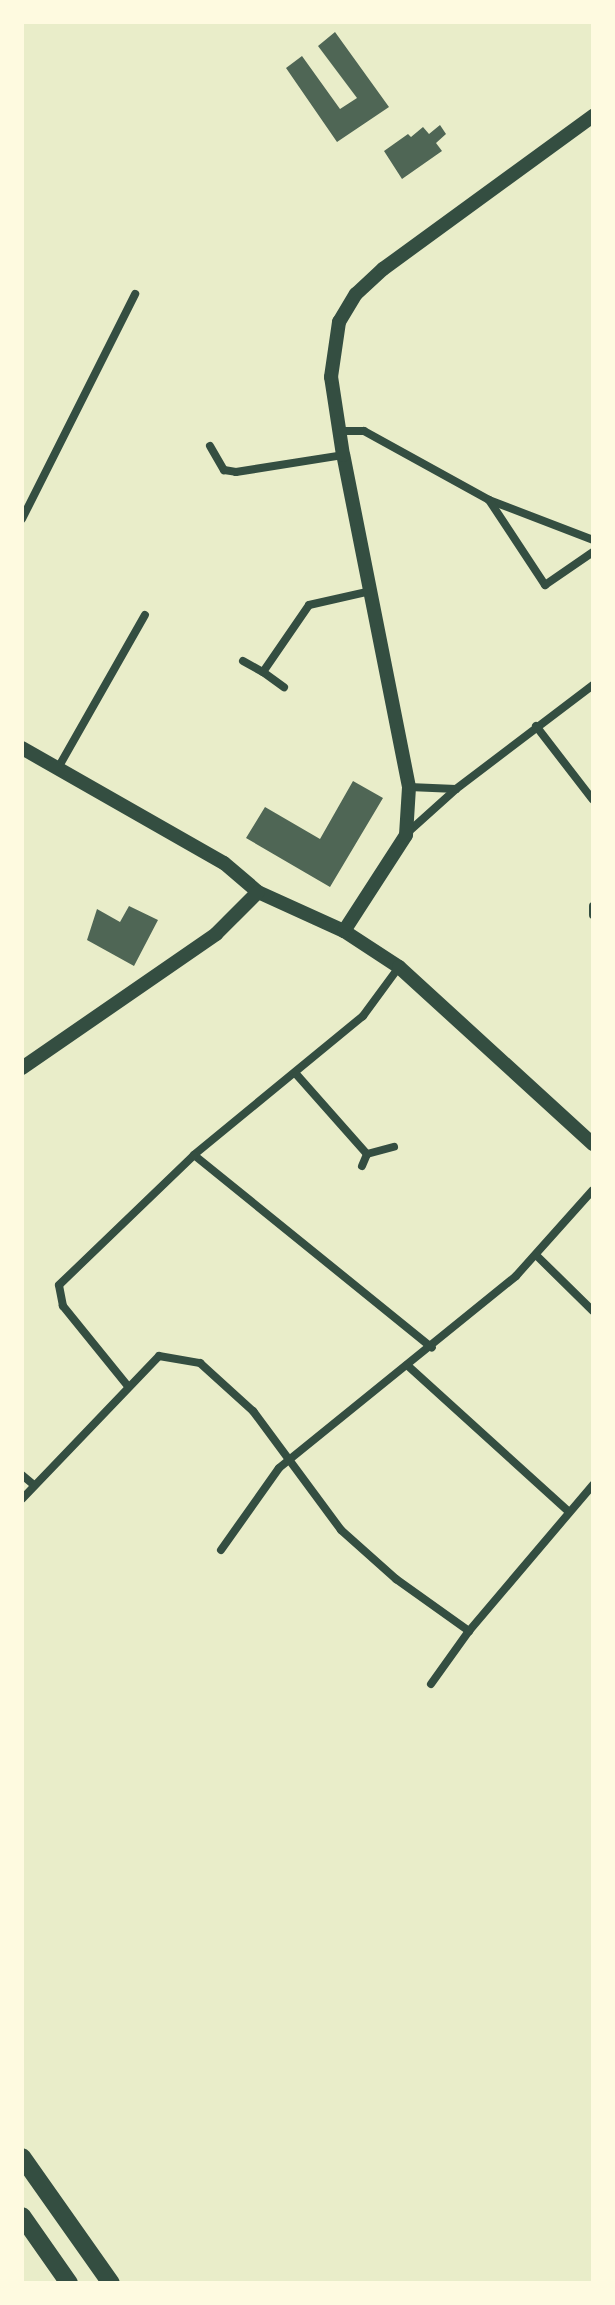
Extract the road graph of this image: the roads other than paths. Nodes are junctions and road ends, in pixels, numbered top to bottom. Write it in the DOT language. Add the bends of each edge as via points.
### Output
graph roads {
  1 [pos="593,116"];
  2 [pos="135,294"];
  3 [pos="340,431"];
  4 [pos="210,446"];
  5 [pos="343,455"];
  6 [pos="489,500"];
  7 [pos="22,519"];
  8 [pos="593,540"];
  9 [pos="593,552"];
  10 [pos="371,591"];
  11 [pos="145,615"];
  12 [pos="243,661"];
  13 [pos="263,672"];
  14 [pos="593,685"];
  15 [pos="284,687"];
  16 [pos="536,726"];
  17 [pos="22,748"];
  18 [pos="58,768"];
  19 [pos="409,787"];
  20 [pos="456,789"];
  21 [pos="593,800"];
  22 [pos="406,835"];
  23 [pos="258,892"];
  24 [pos="593,906"];
  25 [pos="593,915"];
  26 [pos="344,931"];
  27 [pos="399,967"];
  28 [pos="22,1068"];
  29 [pos="297,1075"];
  30 [pos="593,1144"];
  31 [pos="394,1147"];
  32 [pos="367,1154"];
  33 [pos="194,1155"];
  34 [pos="362,1166"];
  35 [pos="593,1190"];
  36 [pos="536,1255"];
  37 [pos="593,1311"];
  38 [pos="432,1348"];
  39 [pos="407,1365"];
  40 [pos="127,1385"];
  41 [pos="290,1457"];
  42 [pos="22,1475"];
  43 [pos="34,1485"];
  44 [pos="593,1485"];
  45 [pos="22,1499"];
  46 [pos="568,1511"];
  47 [pos="221,1550"];
  48 [pos="469,1631"];
  49 [pos="431,1684"];
  50 [pos="22,2157"];
  51 [pos="22,2216"];
  52 [pos="69,2283"];
  53 [pos="111,2283"];
  1 -- 3 [label="street" via="356,294 339,322 331,377"];
  2 -- 7 [label="street"];
  3 -- 5 [label="street"];
  3 -- 6 [label="street" via="364,431 395,445"];
  4 -- 5 [label="street" via="224,470 236,472"];
  5 -- 10 [label="street"];
  6 -- 8 [label="street"];
  6 -- 9 [label="street" via="545,585"];
  10 -- 13 [label="street" via="309,605"];
  10 -- 19 [label="street"];
  11 -- 18 [label="street"];
  12 -- 13 [label="street"];
  13 -- 15 [label="street"];
  14 -- 16 [label="street"];
  16 -- 20 [label="street"];
  16 -- 21 [label="street"];
  17 -- 18 [label="street"];
  18 -- 23 [label="street" via="224,863"];
  19 -- 20 [label="street"];
  19 -- 22 [label="street"];
  20 -- 22 [label="street"];
  22 -- 26 [label="street"];
  23 -- 26 [label="street"];
  23 -- 28 [label="street" via="216,934"];
  24 -- 25 [label="street"];
  26 -- 27 [label="street"];
  27 -- 29 [label="street" via="363,1016"];
  27 -- 30 [label="street"];
  29 -- 32 [label="street"];
  29 -- 33 [label="street"];
  31 -- 32 [label="street"];
  32 -- 34 [label="street"];
  33 -- 38 [label="street"];
  33 -- 40 [label="street" via="59,1285 63,1306"];
  35 -- 36 [label="street"];
  36 -- 37 [label="street"];
  36 -- 38 [label="street"];
  38 -- 39 [label="street"];
  39 -- 41 [label="street"];
  39 -- 46 [label="street"];
  40 -- 41 [label="street" via="159,1356 200,1363 253,1411"];
  40 -- 43 [label="street"];
  41 -- 47 [label="street"];
  41 -- 48 [label="street" via="341,1530 396,1579"];
  42 -- 43 [label="street"];
  43 -- 45 [label="street"];
  44 -- 46 [label="street"];
  46 -- 48 [label="street"];
  48 -- 49 [label="street"];
  50 -- 53 [label="highway"];
  51 -- 52 [label="highway"];
}
